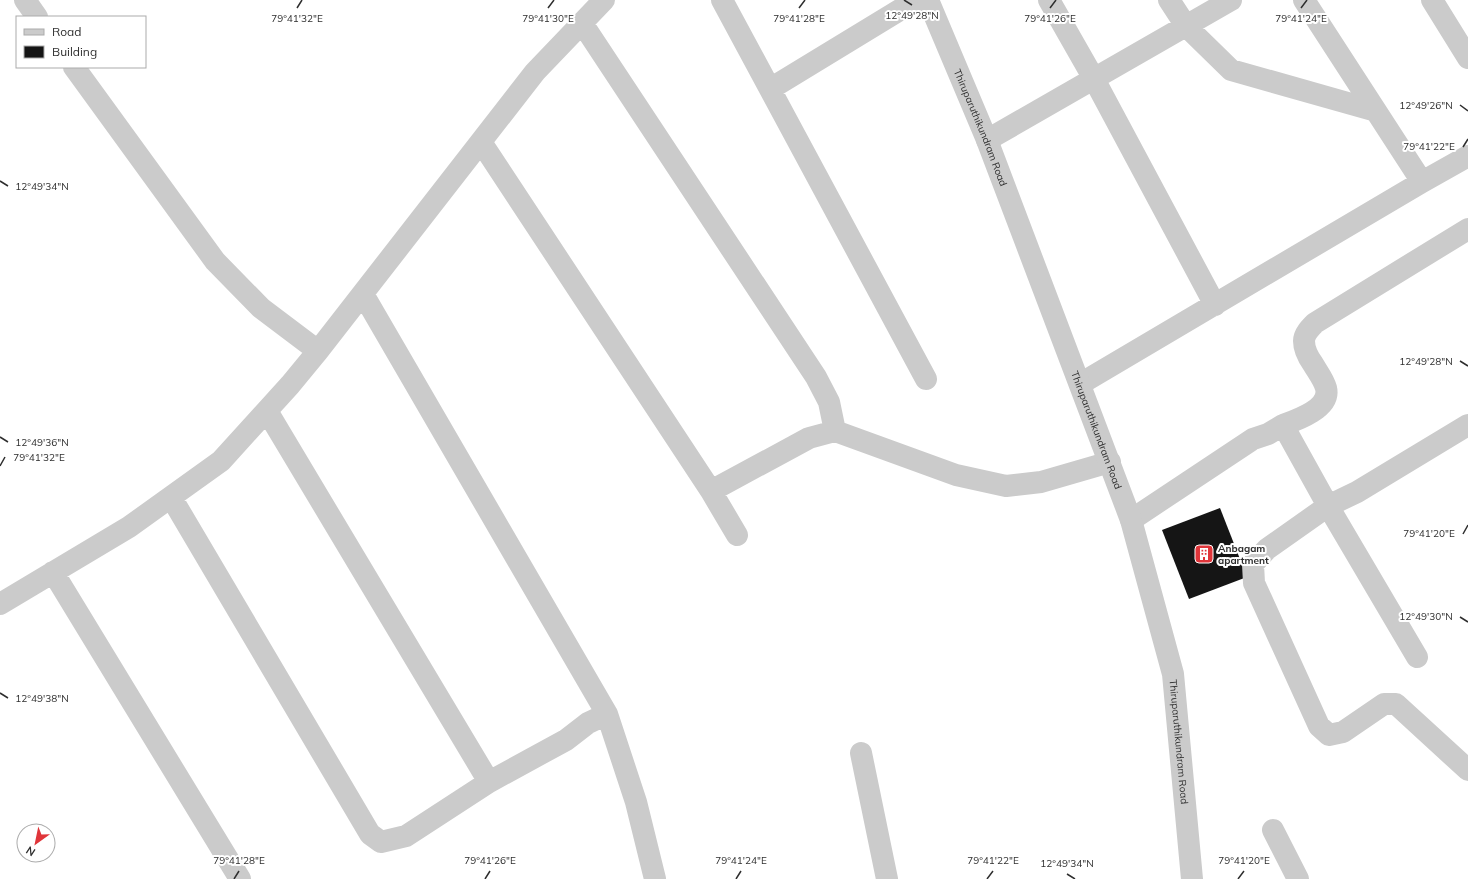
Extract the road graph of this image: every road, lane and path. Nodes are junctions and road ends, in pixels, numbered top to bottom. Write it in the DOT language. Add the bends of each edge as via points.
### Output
graph roads {
  1 [pos="25,0"];
  2 [pos="604,0"];
  3 [pos="722,0"];
  4 [pos="916,0"];
  5 [pos="928,0"];
  6 [pos="1049,0"];
  7 [pos="1169,0"];
  8 [pos="1231,0"];
  9 [pos="1304,0"];
  10 [pos="1432,0"];
  11 [pos="36,16"];
  12 [pos="582,23"];
  13 [pos="1186,26"];
  14 [pos="1468,58"];
  15 [pos="75,68"];
  16 [pos="1094,79"];
  17 [pos="770,89"];
  18 [pos="1376,111"];
  19 [pos="987,140"];
  20 [pos="481,142"];
  21 [pos="1468,156"];
  22 [pos="1422,182"];
  23 [pos="1468,229"];
  24 [pos="363,294"];
  25 [pos="1215,305"];
  26 [pos="318,351"];
  27 [pos="926,379"];
  28 [pos="1080,384"];
  29 [pos="267,411"];
  30 [pos="1283,425"];
  31 [pos="1468,425"];
  32 [pos="835,431"];
  33 [pos="1110,462"];
  34 [pos="711,491"];
  35 [pos="171,497"];
  36 [pos="1328,506"];
  37 [pos="1131,520"];
  38 [pos="737,535"];
  39 [pos="53,572"];
  40 [pos="0,604"];
  41 [pos="1417,657"];
  42 [pos="607,714"];
  43 [pos="860,753"];
  44 [pos="1468,770"];
  45 [pos="489,782"];
  46 [pos="1273,830"];
  47 [pos="240,879"];
  48 [pos="655,879"];
  49 [pos="887,879"];
  50 [pos="1192,879"];
  51 [pos="1298,879"];
  1 -- 11 [label="street"];
  2 -- 12 [label="street"];
  3 -- 17 [label="street"];
  4 -- 17 [label="street"];
  5 -- 19 [label="street, Thiruparuthikundram Road"];
  6 -- 16 [label="street"];
  7 -- 13 [label="street"];
  8 -- 13 [label="street"];
  9 -- 18 [label="street"];
  10 -- 14 [label="street"];
  12 -- 20 [label="street" via="535,72"];
  12 -- 32 [label="street" via="816,377 829,402"];
  13 -- 16 [label="street"];
  13 -- 18 [label="street" via="1230,70"];
  15 -- 26 [label="street" via="215,261 261,308"];
  16 -- 19 [label="street"];
  16 -- 25 [label="street"];
  17 -- 27 [label="street"];
  18 -- 22 [label="street"];
  19 -- 28 [label="street, Thiruparuthikundram Road"];
  20 -- 24 [label="street"];
  20 -- 34 [label="street"];
  21 -- 22 [label="street"];
  22 -- 25 [label="street"];
  23 -- 30 [label="street" via="1315,323 1308,330 1304,340 1306,353 1326,388 1327,397 1304,418"];
  24 -- 26 [label="street"];
  24 -- 42 [label="street"];
  25 -- 28 [label="street"];
  26 -- 29 [label="street"];
  28 -- 33 [label="street, Thiruparuthikundram Road"];
  29 -- 35 [label="street" via="221,461"];
  29 -- 45 [label="street"];
  30 -- 36 [label="street"];
  30 -- 37 [label="street" via="1253,439"];
  31 -- 36 [label="street" via="1357,492"];
  32 -- 33 [label="street" via="956,475 1006,486 1041,482"];
  32 -- 34 [label="street" via="809,438"];
  33 -- 37 [label="street, Thiruparuthikundram Road"];
  34 -- 38 [label="street"];
  35 -- 39 [label="street" via="129,527"];
  35 -- 45 [label="street" via="370,834 381,842 406,836"];
  36 -- 41 [label="street"];
  36 -- 44 [label="street" via="1267,549 1253,564 1254,583 1319,726 1329,735 1342,732 1384,704 1396,704"];
  37 -- 50 [label="street, Thiruparuthikundram Road" via="1173,674"];
  39 -- 40 [label="street"];
  39 -- 47 [label="street"];
  42 -- 45 [label="street" via="588,723 566,740"];
  42 -- 48 [label="street" via="636,802"];
  43 -- 49 [label="street"];
  46 -- 51 [label="street"];
}
